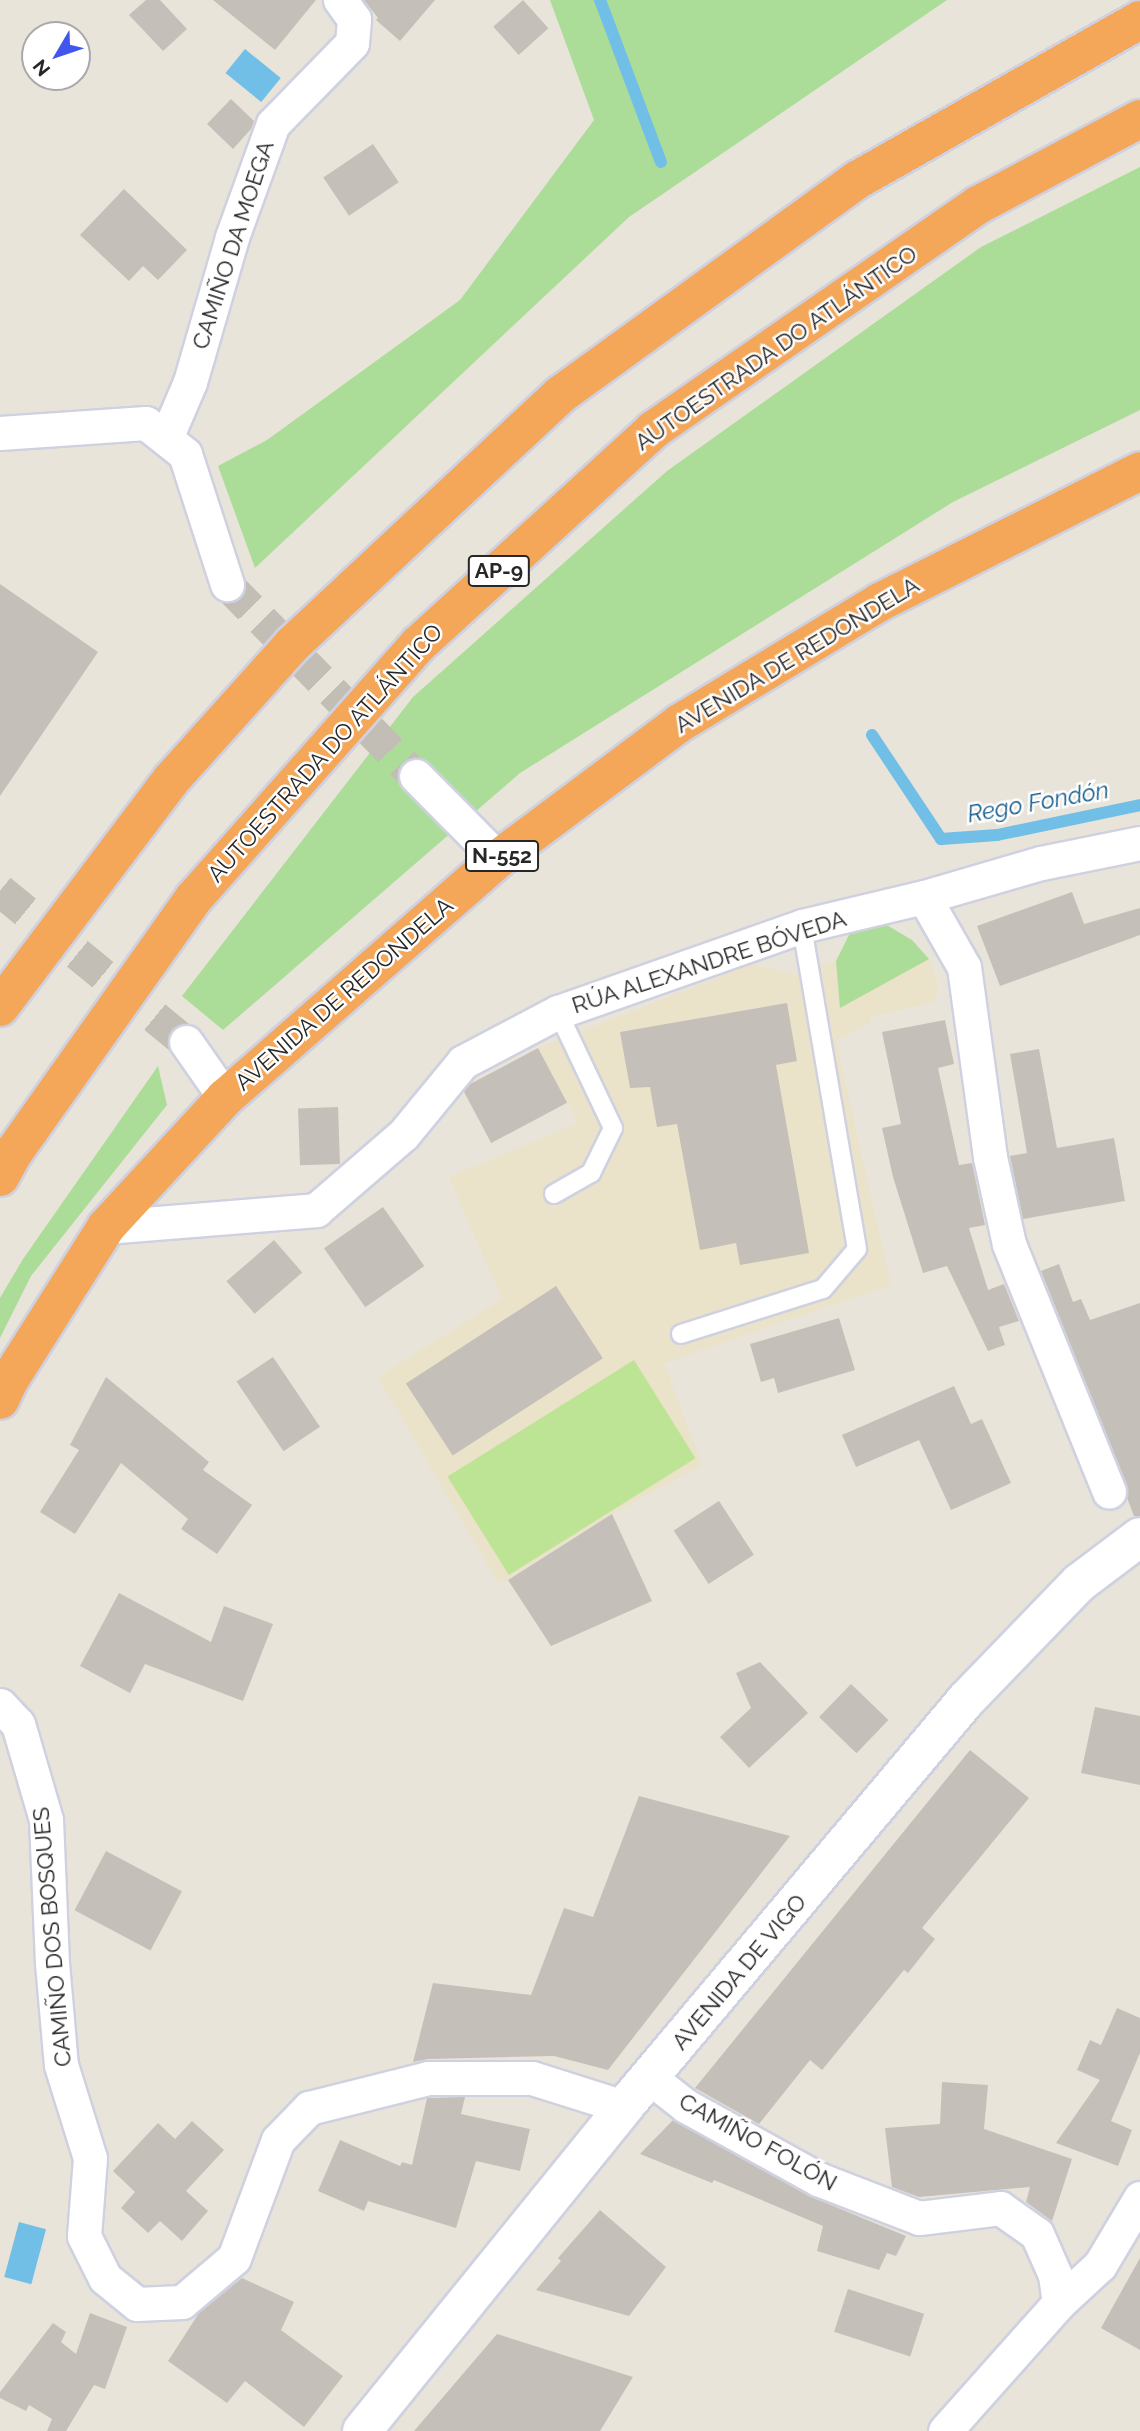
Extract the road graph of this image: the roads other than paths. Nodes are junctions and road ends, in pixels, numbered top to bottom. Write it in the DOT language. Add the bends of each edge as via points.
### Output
graph roads {
  1 [pos="340,0"];
  2 [pos="1140,20"];
  3 [pos="1140,119"];
  4 [pos="0,432"];
  5 [pos="166,438"];
  6 [pos="1140,471"];
  7 [pos="227,584"];
  8 [pos="416,776"];
  9 [pos="1140,843"];
  10 [pos="498,859"];
  11 [pos="924,897"];
  12 [pos="802,926"];
  13 [pos="0,1007"];
  14 [pos="558,1012"];
  15 [pos="186,1042"];
  16 [pos="225,1098"];
  17 [pos="0,1177"];
  18 [pos="554,1194"];
  19 [pos="106,1227"];
  20 [pos="681,1334"];
  21 [pos="0,1400"];
  22 [pos="1109,1492"];
  23 [pos="1140,1537"];
  24 [pos="0,1704"];
  25 [pos="649,2077"];
  26 [pos="624,2107"];
  27 [pos="1140,2198"];
  28 [pos="1059,2303"];
  29 [pos="362,2431"];
  30 [pos="944,2431"];
  1 -- 5 [label="street, CAMIÑO DA MOEGA" via="354,19 352,43 273,124 190,382"];
  2 -- 13 [label="highway" via="857,180 561,395 292,645 171,780"];
  3 -- 17 [label="highway, AUTOESTRADA DO ATLÁNTICO / AP-9" via="978,205 653,430 419,644 194,898"];
  4 -- 5 [label="street" via="146,424"];
  5 -- 7 [label="street" via="185,454"];
  6 -- 10 [label="highway, AVENIDA DE REDONDELA / N-552" via="880,602 680,723"];
  8 -- 10 [label="street"];
  9 -- 11 [label="street, RÚA ALEXANDRE BÓVEDA" via="1041,863"];
  10 -- 16 [label="highway, AVENIDA DE REDONDELA / N-552"];
  11 -- 12 [label="street, RÚA ALEXANDRE BÓVEDA"];
  11 -- 22 [label="street" via="964,967 990,1157 1009,1244"];
  12 -- 14 [label="street, RÚA ALEXANDRE BÓVEDA"];
  12 -- 20 [label="lane" via="857,1249 823,1289"];
  14 -- 18 [label="lane" via="613,1128 591,1173"];
  14 -- 19 [label="street, RÚA ALEXANDRE BÓVEDA" via="463,1062 403,1135 316,1210"];
  15 -- 16 [label="street"];
  16 -- 19 [label="highway, AVENIDA DE REDONDELA / N-552"];
  19 -- 21 [label="highway, AVENIDA DE REDONDELA / N-552"];
  23 -- 25 [label="main road, AVENIDA DE VIGO" via="1079,1583 966,1700"];
  24 -- 26 [label="street, CAMIÑO DOS BOSQUES" via="18,1724 46,1819 61,2065 90,2158 83,2236 104,2278 137,2304 182,2302 234,2258 278,2140 309,2108 428,2078 532,2078"];
  25 -- 26 [label="main road, AVENIDA DE VIGO"];
  25 -- 28 [label="street, CAMIÑO FOLÓN" via="686,2106 818,2179 919,2218 1000,2208 1037,2234 1055,2275"];
  26 -- 29 [label="main road, AVENIDA DE VIGO"];
  27 -- 28 [label="street" via="1100,2265"];
  28 -- 30 [label="street"];
}
